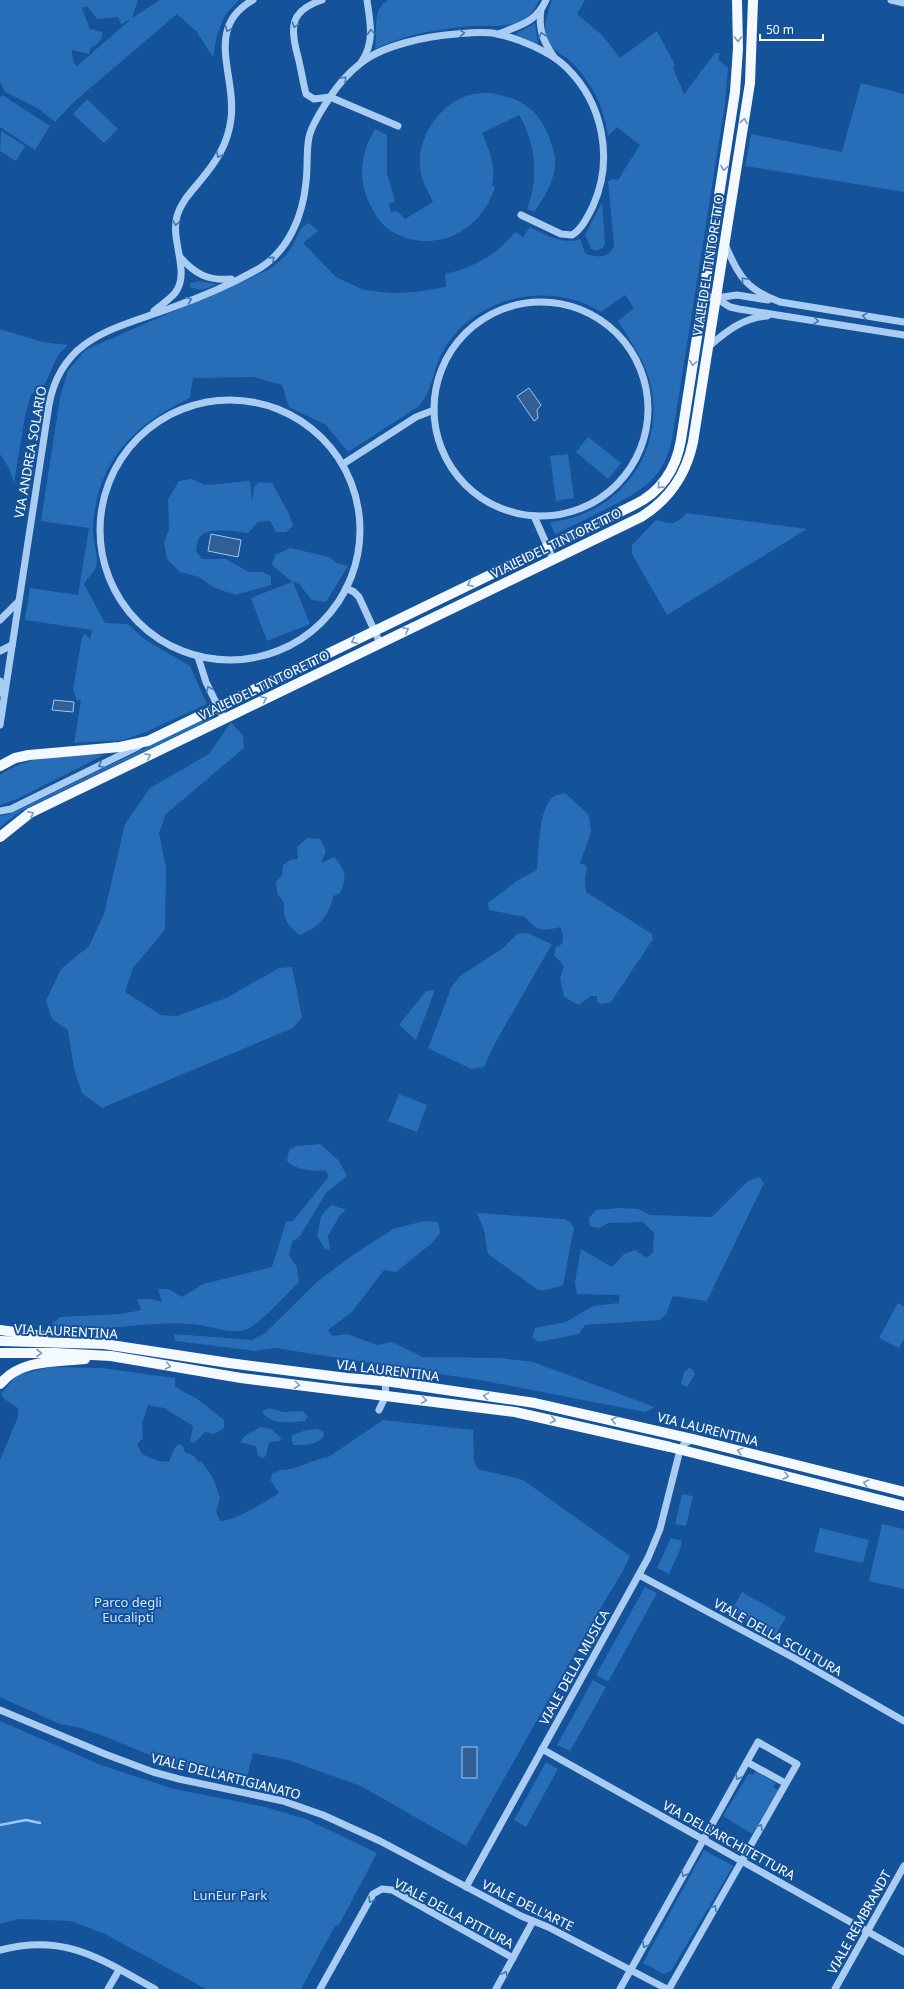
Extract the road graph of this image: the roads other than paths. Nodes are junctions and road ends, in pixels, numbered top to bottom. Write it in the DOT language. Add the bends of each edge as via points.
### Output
graph roads {
  1 [pos="253,0"];
  2 [pos="322,0"];
  3 [pos="367,0"];
  4 [pos="546,0"];
  5 [pos="737,0"];
  6 [pos="753,0"];
  7 [pos="891,0"];
  8 [pos="904,3"];
  9 [pos="541,9"];
  10 [pos="502,33"];
  11 [pos="554,57"];
  12 [pos="362,62"];
  13 [pos="330,97"];
  14 [pos="398,126"];
  15 [pos="521,215"];
  16 [pos="725,242"];
  17 [pos="180,256"];
  18 [pos="238,278"];
  19 [pos="704,296"];
  20 [pos="716,298"];
  21 [pos="780,302"];
  22 [pos="152,313"];
  23 [pos="778,315"];
  24 [pos="904,322"];
  25 [pos="903,335"];
  26 [pos="708,347"];
  27 [pos="434,410"];
  28 [pos="343,464"];
  29 [pos="534,516"];
  30 [pos="548,547"];
  31 [pos="553,559"];
  32 [pos="346,588"];
  33 [pos="18,601"];
  34 [pos="0,620"];
  35 [pos="375,631"];
  36 [pos="380,643"];
  37 [pos="12,645"];
  38 [pos="0,651"];
  39 [pos="198,657"];
  40 [pos="0,680"];
  41 [pos="4,700"];
  42 [pos="218,707"];
  43 [pos="224,719"];
  44 [pos="0,725"];
  45 [pos="148,741"];
  46 [pos="0,766"];
  47 [pos="0,811"];
  48 [pos="0,837"];
  49 [pos="0,1330"];
  50 [pos="0,1341"];
  51 [pos="86,1342"];
  52 [pos="0,1353"];
  53 [pos="111,1356"];
  54 [pos="385,1381"];
  55 [pos="0,1384"];
  56 [pos="386,1395"];
  57 [pos="379,1410"];
  58 [pos="693,1439"];
  59 [pos="680,1450"];
  60 [pos="768,1458"];
  61 [pos="764,1471"];
  62 [pos="904,1492"];
  63 [pos="904,1506"];
  64 [pos="640,1575"];
  65 [pos="0,1710"];
  66 [pos="904,1721"];
  67 [pos="542,1749"];
  68 [pos="747,1762"];
  69 [pos="785,1783"];
  70 [pos="703,1840"];
  71 [pos="380,1841"];
  72 [pos="741,1860"];
  73 [pos="904,1866"];
  74 [pos="466,1887"];
  75 [pos="533,1921"];
  76 [pos="867,1932"];
  77 [pos="0,1950"];
  78 [pos="904,1952"];
  79 [pos="513,1958"];
  80 [pos="119,1970"];
  81 [pos="631,1970"];
  82 [pos="108,1989"];
  83 [pos="155,1989"];
  84 [pos="320,1989"];
  85 [pos="496,1989"];
  86 [pos="620,1989"];
  87 [pos="668,1989"];
  88 [pos="836,1989"];
  1 -- 17 [label="street, one-way" via="235,16 225,36 224,52 232,102 230,124 214,164 190,193 180,210 175,228"];
  2 -- 13 [label="street, one-way" via="310,5 296,19 293,41 306,94 314,99"];
  12 -- 3 [label="street, one-way" via="371,40"];
  4 -- 9 [label="street"];
  5 -- 19 [label="main road, VIALE DEL TINTORETTO, one-way" via="738,55 735,92"];
  16 -- 6 [label="main road, VIALE DEL TINTORETTO, one-way" via="750,83"];
  7 -- 8 [label="street"];
  9 -- 10 [label="street" via="524,25"];
  11 -- 9 [label="street, one-way" via="541,36"];
  10 -- 11 [label="street"];
  12 -- 10 [label="street, one-way" via="395,46 436,36 476,32"];
  11 -- 15 [label="street" via="575,77 593,106 602,136 603,173 594,203 575,233 563,234"];
  13 -- 12 [label="street, one-way" via="340,83"];
  13 -- 14 [label="street"];
  18 -- 13 [label="street, one-way" via="275,257 290,235 306,185 309,136"];
  16 -- 20 [label="main road, VIALE DEL TINTORETTO"];
  21 -- 16 [label="street, one-way" via="756,291 745,282 736,269"];
  17 -- 18 [label="street" via="202,276 222,280"];
  17 -- 22 [label="street" via="181,276 177,290"];
  22 -- 18 [label="street, one-way" via="168,309"];
  19 -- 20 [label="street"];
  19 -- 30 [label="main road, VIALE DEL TINTORETTO, one-way" via="680,445 669,474 657,490 641,502"];
  20 -- 21 [label="street" via="738,296"];
  20 -- 23 [label="street" via="735,308"];
  20 -- 26 [label="main road, VIALE DEL TINTORETTO"];
  24 -- 21 [label="street, one-way"];
  22 -- 33 [label="street, VIA ANDREA SOLARIO" via="87,342 58,372 48,405"];
  23 -- 25 [label="street, one-way"];
  23 -- 26 [label="street" via="746,320"];
  24 -- 25 [label="street"];
  26 -- 31 [label="main road, VIALE DEL TINTORETTO" via="692,449 686,468 676,486 660,504 641,517"];
  27 -- 28 [label="street" via="416,417"];
  27 -- 29 [label="street" via="436,430 442,449 460,479 474,493 491,504"];
  27 -- 29 [label="street" via="439,376 452,349 475,323 500,309 530,302 566,304 594,315 618,333 635,356 646,388 647,423 644,440 637,456 618,484 595,502 552,516"];
  28 -- 32 [label="street" via="355,491 359,520 357,554"];
  28 -- 39 [label="street" via="321,437 297,418 267,405 240,400 207,402 176,412 150,428 128,451 112,477 103,507 101,537 107,572 123,603 144,628 171,646"];
  29 -- 30 [label="street"];
  30 -- 31 [label="street"];
  30 -- 35 [label="main road, VIALE DEL TINTORETTO, one-way"];
  36 -- 31 [label="main road, VIALE DEL TINTORETTO, one-way"];
  32 -- 35 [label="street" via="359,597"];
  32 -- 39 [label="street" via="332,609 315,626 283,650 268,656 241,661"];
  33 -- 34 [label="street"];
  33 -- 37 [label="street, VIA ANDREA SOLARIO"];
  35 -- 36 [label="street"];
  35 -- 42 [label="main road, VIALE DEL TINTORETTO, one-way"];
  43 -- 36 [label="main road, VIALE DEL TINTORETTO, one-way"];
  37 -- 38 [label="street"];
  37 -- 41 [label="street, VIA ANDREA SOLARIO"];
  42 -- 39 [label="street, one-way"];
  40 -- 41 [label="street"];
  41 -- 44 [label="street, VIA ANDREA SOLARIO"];
  42 -- 43 [label="street"];
  42 -- 45 [label="main road, VIALE DEL TINTORETTO"];
  48 -- 43 [label="main road, VIALE DEL TINTORETTO, one-way" via="30,814"];
  45 -- 46 [label="main road, VIALE DEL TINTORETTO" via="120,747 29,754"];
  45 -- 47 [label="street, one-way" via="11,809"];
  49 -- 51 [label="main road"];
  50 -- 51 [label="main road, VIA LAURENTINA"];
  51 -- 54 [label="main road, VIA LAURENTINA" via="252,1366"];
  52 -- 53 [label="main road, VIA LAURENTINA, one-way"];
  53 -- 55 [label="main road" via="28,1365 15,1370"];
  53 -- 56 [label="main road, VIA LAURENTINA, one-way" via="233,1377"];
  54 -- 56 [label="street"];
  58 -- 54 [label="main road, VIA LAURENTINA, one-way" via="535,1403"];
  56 -- 57 [label="street"];
  56 -- 59 [label="main road, VIA LAURENTINA, one-way" via="522,1413"];
  58 -- 59 [label="street"];
  60 -- 58 [label="main road, VIA LAURENTINA, one-way"];
  59 -- 61 [label="main road, VIA LAURENTINA"];
  59 -- 64 [label="street, VIALE DELLA MUSICA" via="656,1544"];
  60 -- 61 [label="street, VIA LAURENTINA"];
  62 -- 60 [label="main road, VIA LAURENTINA, one-way"];
  61 -- 63 [label="main road, VIA LAURENTINA, one-way"];
  64 -- 66 [label="street, VIALE DELLA SCULTURA"];
  64 -- 67 [label="street, VIALE DELLA MUSICA"];
  65 -- 71 [label="street, VIALE DELL'ARTIGIANATO" via="138,1766 179,1779 290,1803"];
  67 -- 70 [label="street, VIA DELL'ARCHITETTURA"];
  67 -- 74 [label="street, VIALE DELLA MUSICA"];
  68 -- 69 [label="street"];
  68 -- 69 [label="street" via="758,1742 797,1764"];
  68 -- 70 [label="street, one-way"];
  72 -- 69 [label="street, one-way"];
  70 -- 72 [label="street, VIA DELL'ARCHITETTURA"];
  70 -- 81 [label="street, one-way"];
  71 -- 74 [label="street, VIALE DELL'ARTE"];
  72 -- 76 [label="street, VIA DELL'ARCHITETTURA"];
  87 -- 72 [label="street, one-way"];
  73 -- 76 [label="street, VIALE REMBRANDT"];
  74 -- 75 [label="street, VIALE DELL'ARTE"];
  75 -- 79 [label="street"];
  75 -- 81 [label="street, VIALE DELL'ARTE"];
  76 -- 78 [label="street, VIA DELL'ARCHITETTURA"];
  76 -- 88 [label="street, VIALE REMBRANDT"];
  77 -- 80 [label="street" via="29,1944 55,1944 87,1953"];
  79 -- 84 [label="street, VIALE DELLA PITTURA, one-way" via="392,1890 382,1889 373,1894"];
  85 -- 79 [label="street, one-way"];
  80 -- 82 [label="street"];
  80 -- 83 [label="street"];
  81 -- 86 [label="street"];
  81 -- 87 [label="street, VIALE DELL'ARTE"];
}
